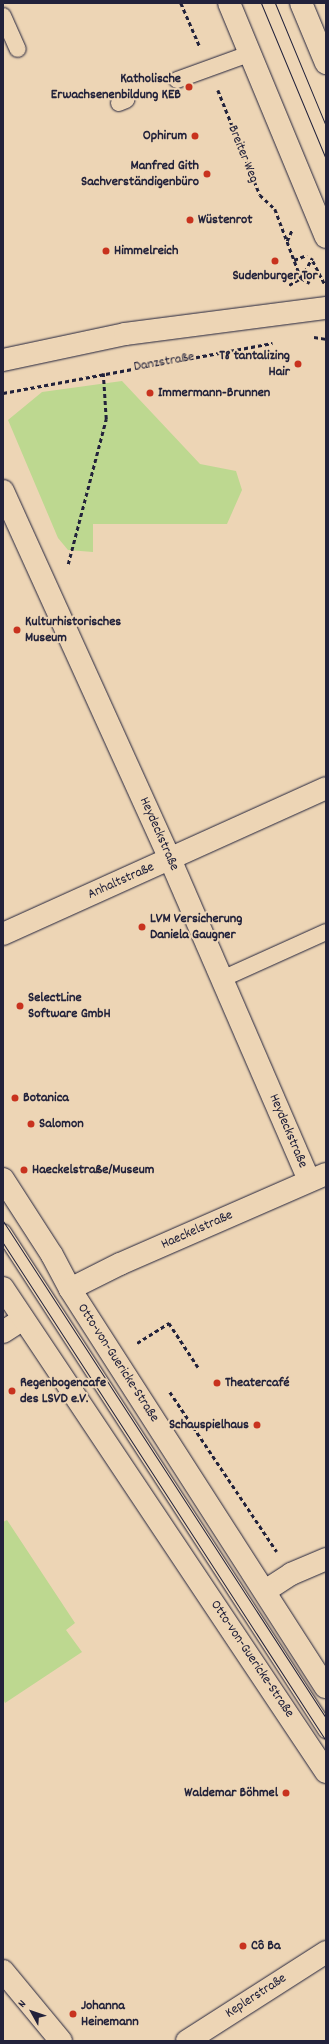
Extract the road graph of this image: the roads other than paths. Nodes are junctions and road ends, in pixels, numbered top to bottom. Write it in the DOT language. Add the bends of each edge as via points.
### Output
graph roads {
  1 [pos="229,3"];
  2 [pos="301,3"];
  3 [pos="3,16"];
  4 [pos="18,49"];
  5 [pos="250,54"];
  6 [pos="326,63"];
  7 [pos="177,80"];
  8 [pos="326,237"];
  9 [pos="326,308"];
  10 [pos="3,360"];
  11 [pos="3,491"];
  12 [pos="326,788"];
  13 [pos="170,859"];
  14 [pos="326,932"];
  15 [pos="3,934"];
  16 [pos="222,979"];
  17 [pos="318,1177"];
  18 [pos="3,1179"];
  19 [pos="3,1232"];
  20 [pos="3,1288"];
  21 [pos="70,1289"];
  22 [pos="23,1319"];
  23 [pos="3,1332"];
  24 [pos="326,1559"];
  25 [pos="265,1591"];
  26 [pos="326,1687"];
  27 [pos="326,1730"];
  28 [pos="326,1772"];
  29 [pos="326,1952"];
  30 [pos="3,1971"];
  31 [pos="61,2041"];
  32 [pos="187,2041"];
  1 -- 5 [label="street"];
  2 -- 6 [label="street"];
  3 -- 4 [label="lane"];
  5 -- 7 [label="lane"];
  5 -- 8 [label="street"];
  9 -- 10 [label="street" via="125,334"];
  11 -- 13 [label="street, Heydeckstraße"];
  12 -- 13 [label="street, Anhaltstraße"];
  13 -- 15 [label="street, Anhaltstraße"];
  13 -- 16 [label="street, Heydeckstraße"];
  14 -- 16 [label="lane"];
  16 -- 17 [label="street, Heydeckstraße"];
  17 -- 21 [label="street, Haeckelstraße"];
  18 -- 21 [label="street, Otto-von-Guericke-Straße" via="52,1255"];
  19 -- 27 [label="lane"];
  20 -- 22 [label="street, Otto-von-Guericke-Straße"];
  21 -- 25 [label="street, Otto-von-Guericke-Straße"];
  22 -- 23 [label="street"];
  22 -- 28 [label="street, Otto-von-Guericke-Straße"];
  24 -- 25 [label="street" via="291,1574"];
  25 -- 26 [label="street, Otto-von-Guericke-Straße"];
  29 -- 32 [label="street, Keplerstraße"];
  30 -- 31 [label="street"];
}
